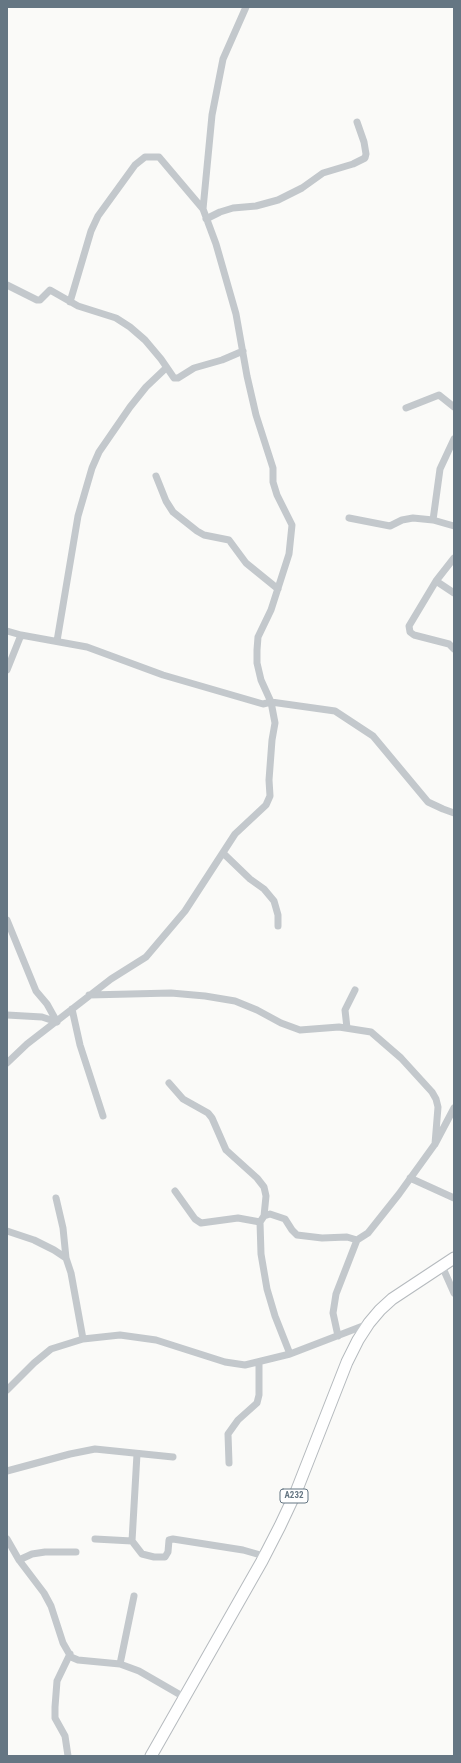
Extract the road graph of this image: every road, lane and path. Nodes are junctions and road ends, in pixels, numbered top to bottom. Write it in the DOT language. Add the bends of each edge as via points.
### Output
graph roads {
  1 [pos="246,7"];
  2 [pos="357,122"];
  3 [pos="203,209"];
  4 [pos="206,219"];
  5 [pos="7,285"];
  6 [pos="70,302"];
  7 [pos="243,351"];
  8 [pos="166,368"];
  9 [pos="454,406"];
  10 [pos="406,408"];
  11 [pos="454,439"];
  12 [pos="156,476"];
  13 [pos="349,518"];
  14 [pos="433,520"];
  15 [pos="454,526"];
  16 [pos="454,558"];
  17 [pos="436,581"];
  18 [pos="278,589"];
  19 [pos="454,593"];
  20 [pos="7,631"];
  21 [pos="21,635"];
  22 [pos="57,641"];
  23 [pos="454,649"];
  24 [pos="7,670"];
  25 [pos="271,702"];
  26 [pos="454,813"];
  27 [pos="223,854"];
  28 [pos="7,920"];
  29 [pos="278,926"];
  30 [pos="355,990"];
  31 [pos="89,995"];
  32 [pos="72,1009"];
  33 [pos="7,1015"];
  34 [pos="57,1022"];
  35 [pos="347,1028"];
  36 [pos="7,1063"];
  37 [pos="169,1083"];
  38 [pos="454,1108"];
  39 [pos="103,1116"];
  40 [pos="435,1144"];
  41 [pos="410,1178"];
  42 [pos="174,1191"];
  43 [pos="56,1198"];
  44 [pos="454,1198"];
  45 [pos="262,1219"];
  46 [pos="7,1231"];
  47 [pos="357,1240"];
  48 [pos="66,1258"];
  49 [pos="454,1258"];
  50 [pos="442,1266"];
  51 [pos="454,1293"];
  52 [pos="368,1323"];
  53 [pos="338,1336"];
  54 [pos="83,1338"];
  55 [pos="290,1354"];
  56 [pos="259,1362"];
  57 [pos="7,1390"];
  58 [pos="137,1454"];
  59 [pos="173,1457"];
  60 [pos="229,1463"];
  61 [pos="7,1471"];
  62 [pos="7,1539"];
  63 [pos="95,1539"];
  64 [pos="132,1542"];
  65 [pos="76,1552"];
  66 [pos="264,1556"];
  67 [pos="19,1560"];
  68 [pos="134,1596"];
  69 [pos="70,1654"];
  70 [pos="120,1664"];
  71 [pos="184,1697"];
  72 [pos="68,1756"];
  73 [pos="151,1756"];
  1 -- 3 [label="street" via="223,59 212,115"];
  2 -- 4 [label="street" via="364,142 365,158 323,173 302,188 278,200 256,206 233,208"];
  3 -- 4 [label="street"];
  3 -- 6 [label="street" via="159,157 145,157 135,165 98,216 91,231"];
  4 -- 7 [label="street" via="226,275"];
  5 -- 6 [label="street" via="37,300 50,290"];
  6 -- 8 [label="street" via="91,311 104,313 130,327 145,340"];
  7 -- 8 [label="street" via="194,368 178,378 174,378"];
  7 -- 18 [label="street" via="256,415 273,468 273,482 292,525 290,554"];
  8 -- 22 [label="street" via="130,407 99,452 92,468 78,516"];
  9 -- 10 [label="street" via="439,395"];
  11 -- 14 [label="street" via="440,469"];
  12 -- 18 [label="street" via="166,502 173,512 204,535 229,540 246,563"];
  13 -- 14 [label="street" via="390,526 413,518"];
  14 -- 15 [label="street"];
  16 -- 17 [label="street"];
  17 -- 19 [label="street"];
  17 -- 23 [label="street" via="410,622 409,630 414,635 449,644"];
  18 -- 25 [label="street" via="258,637 257,650 261,680"];
  20 -- 21 [label="street"];
  21 -- 22 [label="street"];
  21 -- 24 [label="street"];
  22 -- 25 [label="street" via="87,647 163,675 249,701 263,704"];
  25 -- 26 [label="street" via="335,712 372,736 428,802"];
  25 -- 27 [label="street" via="275,723 269,780 270,796 266,805 235,834"];
  27 -- 29 [label="street" via="264,889 274,901"];
  27 -- 31 [label="street" via="185,911 146,958 111,978"];
  28 -- 34 [label="street" via="36,991 48,1004"];
  30 -- 35 [label="street" via="345,1010"];
  31 -- 32 [label="street"];
  31 -- 35 [label="street" via="171,993 204,996 235,1001 300,1030"];
  32 -- 34 [label="street"];
  32 -- 39 [label="street" via="80,1045"];
  33 -- 34 [label="street" via="42,1017"];
  34 -- 36 [label="street"];
  35 -- 40 [label="street" via="371,1032 401,1058 432,1092 438,1107"];
  37 -- 45 [label="street" via="183,1099 212,1118 226,1150 264,1187 266,1196"];
  38 -- 40 [label="street"];
  40 -- 41 [label="street"];
  41 -- 44 [label="street"];
  41 -- 47 [label="street" via="368,1233"];
  42 -- 45 [label="street" via="195,1219 201,1223 238,1218"];
  43 -- 48 [label="street"];
  45 -- 47 [label="street" via="270,1214 285,1219 297,1235 347,1237"];
  45 -- 55 [label="street" via="261,1254 267,1289"];
  46 -- 48 [label="street" via="34,1240"];
  47 -- 53 [label="street" via="336,1294 332,1313"];
  48 -- 54 [label="street"];
  49 -- 50 [label="main road, A232"];
  50 -- 51 [label="street"];
  50 -- 52 [label="main road, A232" via="392,1299"];
  52 -- 53 [label="street"];
  52 -- 66 [label="main road, A232" via="347,1362 296,1492"];
  53 -- 55 [label="street"];
  54 -- 56 [label="street" via="120,1335 156,1340 225,1362 245,1365"];
  54 -- 57 [label="street" via="51,1350"];
  55 -- 56 [label="street"];
  56 -- 60 [label="street" via="258,1399 253,1408 238,1420 228,1434"];
  58 -- 59 [label="street"];
  58 -- 61 [label="street" via="96,1449"];
  58 -- 64 [label="street"];
  62 -- 67 [label="street"];
  63 -- 64 [label="street"];
  64 -- 66 [label="street" via="142,1554 154,1557 165,1557 169,1540 173,1539 243,1550"];
  65 -- 67 [label="street" via="45,1552"];
  66 -- 71 [label="main road, A232"];
  67 -- 69 [label="street" via="44,1593"];
  68 -- 70 [label="street"];
  69 -- 70 [label="street" via="78,1660"];
  69 -- 72 [label="street" via="57,1680 54,1707 55,1718 65,1736"];
  70 -- 71 [label="street" via="139,1671"];
  71 -- 73 [label="main road, A232"];
}
